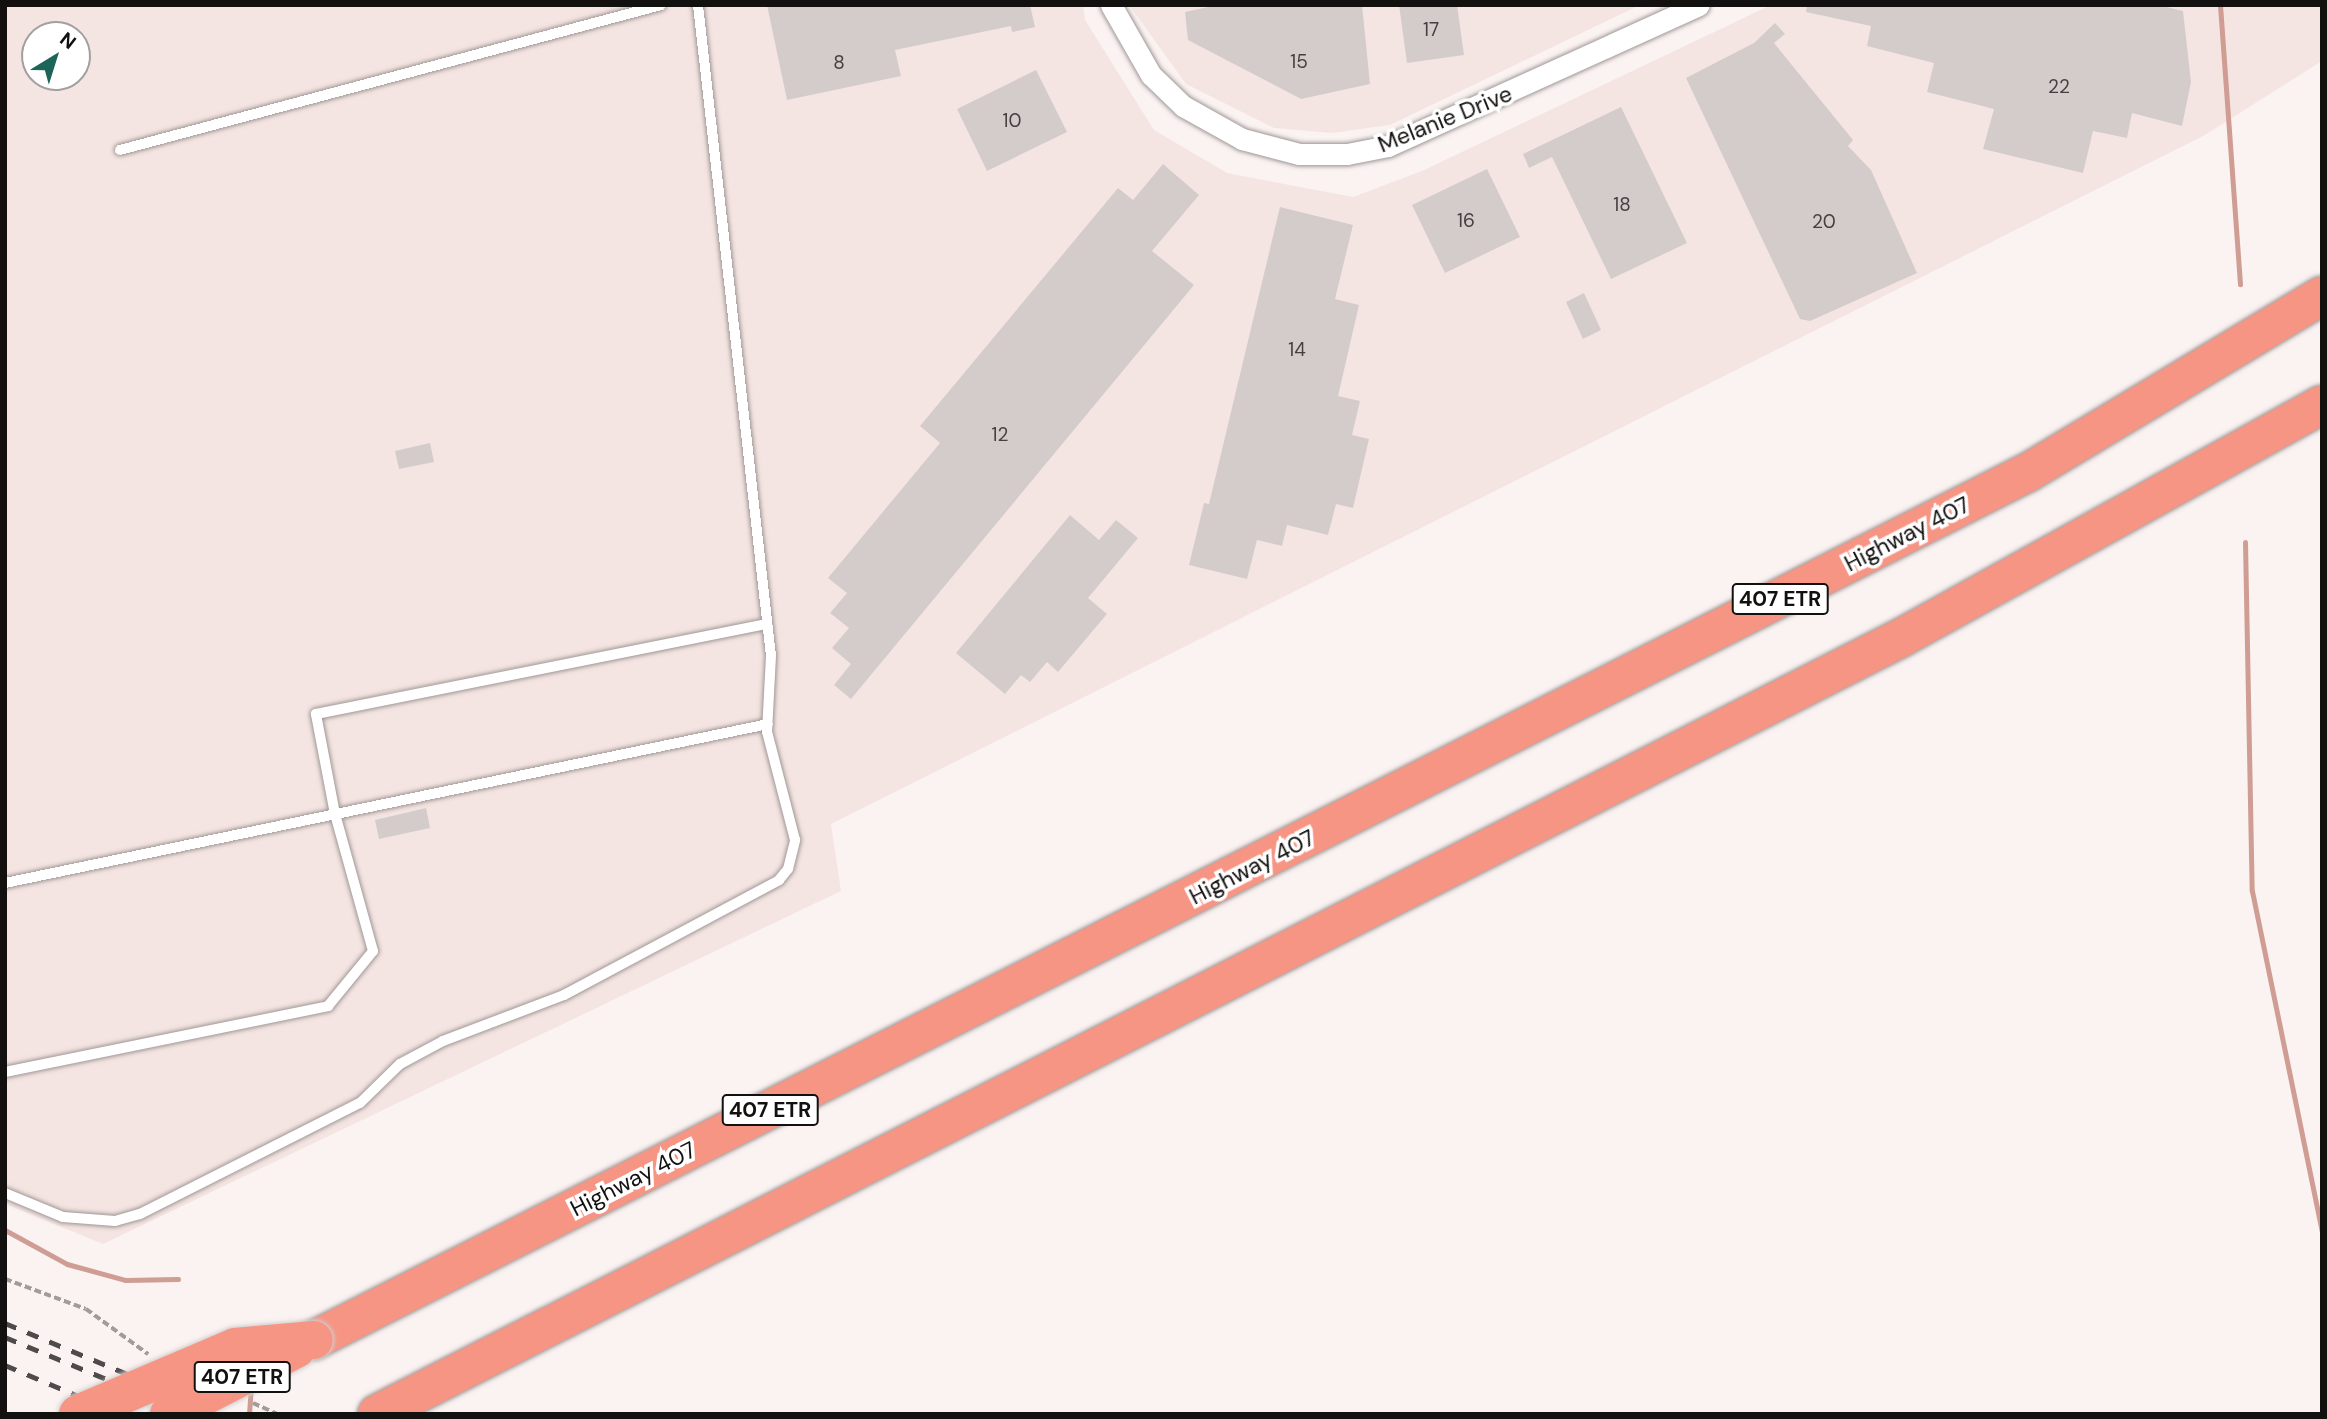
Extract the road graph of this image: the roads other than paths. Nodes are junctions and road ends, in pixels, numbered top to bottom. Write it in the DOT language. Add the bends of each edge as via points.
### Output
graph roads {
  1 [pos="661,5"];
  2 [pos="698,5"];
  3 [pos="1111,5"];
  4 [pos="1699,5"];
  5 [pos="120,150"];
  6 [pos="2322,296"];
  7 [pos="2322,405"];
  8 [pos="767,624"];
  9 [pos="768,724"];
  10 [pos="335,814"];
  11 [pos="5,883"];
  12 [pos="5,1072"];
  13 [pos="5,1193"];
  14 [pos="314,1340"];
  15 [pos="419,1401"];
  16 [pos="78,1414"];
  17 [pos="169,1414"];
  18 [pos="377,1414"];
  1 -- 5 [label="lane"];
  2 -- 8 [label="lane"];
  3 -- 4 [label="street, Melanie Drive" via="1151,75 1183,106 1255,144 1298,154 1347,154 1388,146"];
  6 -- 14 [label="highway, Highway 407 / 407 ETR" via="2027,473"];
  7 -- 15 [label="highway" via="1899,639 1326,927"];
  8 -- 9 [label="lane"];
  8 -- 10 [label="lane" via="316,714"];
  9 -- 10 [label="lane"];
  9 -- 13 [label="lane" via="795,840 794,856 779,880 564,995 443,1041 400,1064 360,1103 140,1214 115,1221 72,1218"];
  10 -- 11 [label="lane"];
  10 -- 12 [label="lane" via="373,951 327,1006"];
  14 -- 16 [label="highway, bridge" via="235,1347"];
  14 -- 17 [label="highway, Highway 407 / 407 ETR, bridge"];
  15 -- 18 [label="highway"];
}
